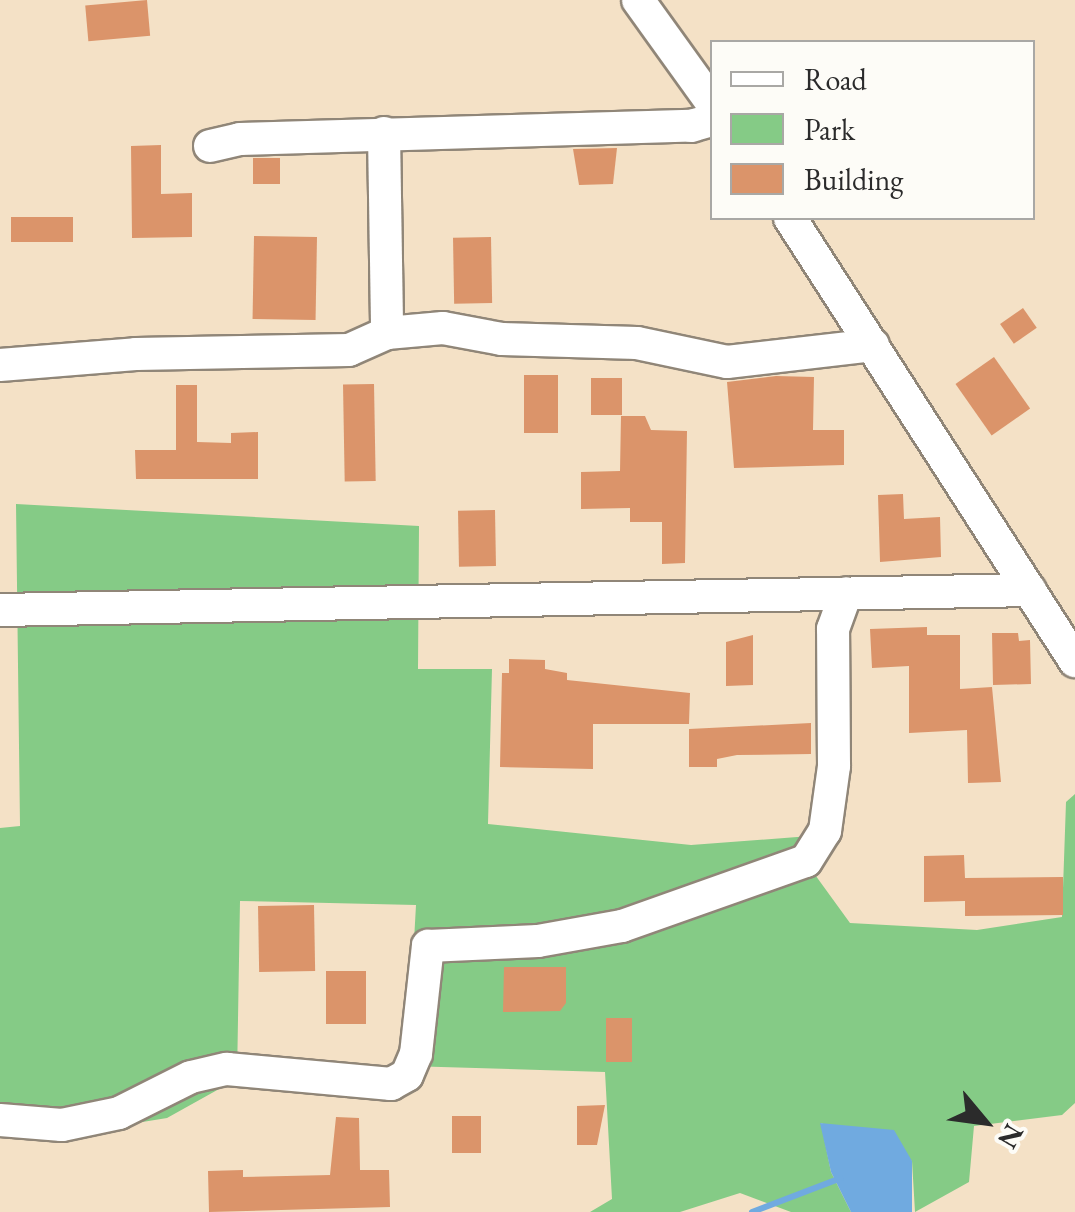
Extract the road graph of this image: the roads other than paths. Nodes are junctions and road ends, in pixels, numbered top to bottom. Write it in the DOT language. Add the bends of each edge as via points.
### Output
graph roads {
  1 [pos="638,0"];
  2 [pos="710,99"];
  3 [pos="710,121"];
  4 [pos="384,133"];
  5 [pos="210,146"];
  6 [pos="791,220"];
  7 [pos="387,332"];
  8 [pos="873,345"];
  9 [pos="2,366"];
  10 [pos="1030,590"];
  11 [pos="846,593"];
  12 [pos="0,610"];
  13 [pos="1075,661"];
  14 [pos="0,1120"];
  1 -- 2 [label="street"];
  3 -- 4 [label="street"];
  4 -- 5 [label="street"];
  4 -- 7 [label="street"];
  6 -- 8 [label="street"];
  7 -- 8 [label="street" via="442,328 502,338 637,343 727,362"];
  7 -- 9 [label="street" via="349,350"];
  8 -- 10 [label="street"];
  10 -- 11 [label="street"];
  10 -- 13 [label="street"];
  11 -- 12 [label="street"];
  11 -- 14 [label="street" via="834,629 834,766 825,831 806,861 622,926 538,941 428,946 416,1054 407,1076 391,1084 227,1070 191,1077 119,1113 62,1125"];
}
